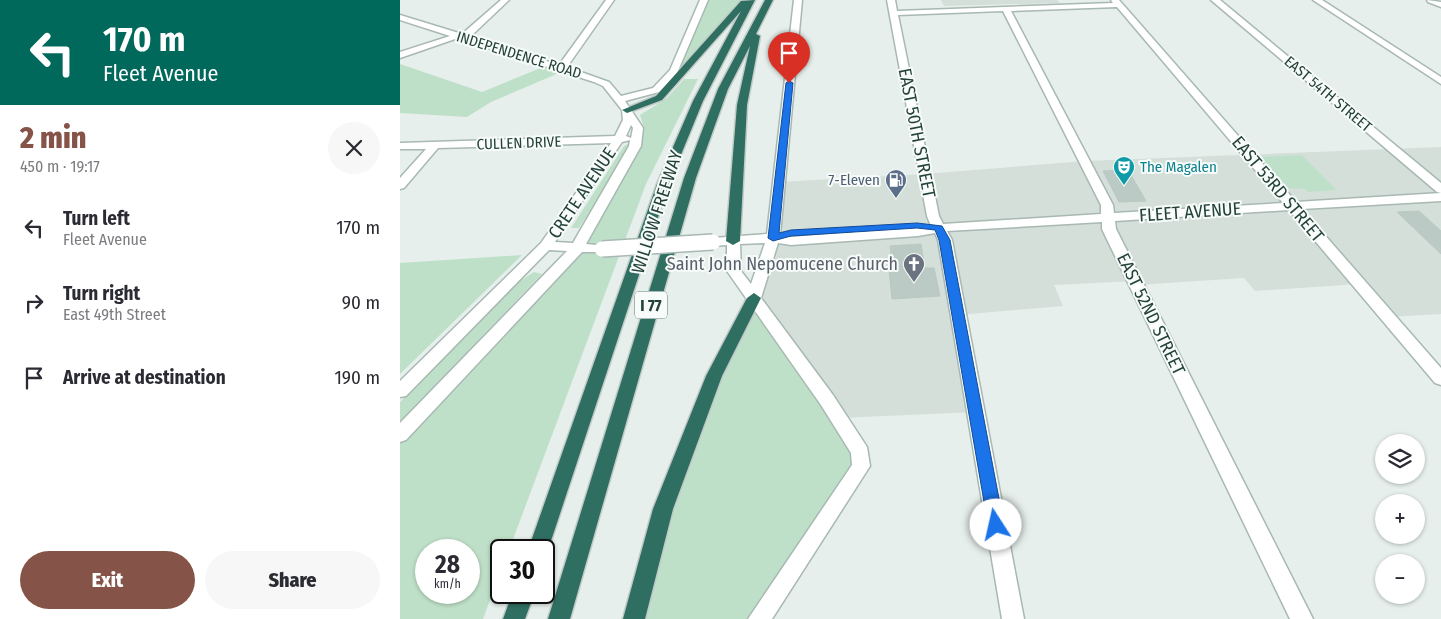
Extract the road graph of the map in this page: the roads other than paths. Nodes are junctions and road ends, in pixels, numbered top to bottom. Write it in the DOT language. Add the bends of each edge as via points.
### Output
graph roads {
  1 [pos="505,0"];
  2 [pos="610,0"];
  3 [pos="704,0"];
  4 [pos="746,0"];
  5 [pos="751,0"];
  6 [pos="769,0"];
  7 [pos="798,0"];
  8 [pos="891,0"];
  9 [pos="1216,0"];
  10 [pos="1317,0"];
  11 [pos="1431,0"];
  12 [pos="1117,2"];
  13 [pos="1441,5"];
  14 [pos="1006,9"];
  15 [pos="894,12"];
  16 [pos="761,16"];
  17 [pos="400,18"];
  18 [pos="460,37"];
  19 [pos="400,55"];
  20 [pos="561,69"];
  21 [pos="1441,81"];
  22 [pos="620,99"];
  23 [pos="627,110"];
  24 [pos="637,139"];
  25 [pos="618,140"];
  26 [pos="400,146"];
  27 [pos="434,146"];
  28 [pos="400,185"];
  29 [pos="1441,189"];
  30 [pos="1441,197"];
  31 [pos="1291,206"];
  32 [pos="1108,217"];
  33 [pos="939,228"];
  34 [pos="773,238"];
  35 [pos="733,241"];
  36 [pos="546,246"];
  37 [pos="577,249"];
  38 [pos="754,298"];
  39 [pos="1441,379"];
  40 [pos="400,391"];
  41 [pos="400,435"];
  42 [pos="542,539"];
  43 [pos="520,604"];
  44 [pos="514,619"];
  45 [pos="559,619"];
  46 [pos="634,619"];
  47 [pos="759,619"];
  48 [pos="1013,619"];
  49 [pos="1302,619"];
  1 -- 18 [label="street"];
  2 -- 20 [label="street"];
  3 -- 22 [label="street" via="674,71 656,90"];
  4 -- 23 [label="highway" via="659,98"];
  5 -- 42 [label="highway, WILLOW FREEWAY / I 77" via="698,101 663,184"];
  6 -- 16 [label="highway, WILLOW FREEWAY / I 77"];
  7 -- 34 [label="street"];
  8 -- 15 [label="street, EAST 50TH STREET"];
  9 -- 29 [label="street, EAST 54TH STREET"];
  10 -- 21 [label="street"];
  11 -- 13 [label="street"];
  12 -- 14 [label="street"];
  12 -- 31 [label="street, EAST 53RD STREET"];
  14 -- 15 [label="street"];
  14 -- 32 [label="street, EAST 52ND STREET" via="1107,205"];
  15 -- 33 [label="street, EAST 50TH STREET" via="933,216"];
  16 -- 35 [label="highway" via="742,105"];
  16 -- 45 [label="highway, WILLOW FREEWAY / I 77" via="723,89 690,178"];
  17 -- 18 [label="street, INDEPENDENCE ROAD"];
  18 -- 19 [label="street"];
  18 -- 20 [label="street, INDEPENDENCE ROAD"];
  20 -- 22 [label="street, INDEPENDENCE ROAD" via="601,82"];
  22 -- 23 [label="street, INDEPENDENCE ROAD"];
  23 -- 24 [label="street, INDEPENDENCE ROAD" via="638,128"];
  23 -- 25 [label="street" via="628,120"];
  24 -- 25 [label="street, CULLEN DRIVE"];
  24 -- 37 [label="street, CRETE AVENUE"];
  25 -- 27 [label="street, CULLEN DRIVE"];
  25 -- 36 [label="street, CRETE AVENUE"];
  26 -- 27 [label="street, CULLEN DRIVE"];
  27 -- 28 [label="street"];
  30 -- 31 [label="street, FLEET AVENUE"];
  31 -- 32 [label="street, FLEET AVENUE"];
  31 -- 39 [label="street, EAST 53RD STREET"];
  32 -- 33 [label="street, FLEET AVENUE"];
  32 -- 49 [label="street, EAST 52ND STREET" via="1109,229"];
  33 -- 34 [label="street, FLEET AVENUE" via="791,240"];
  33 -- 48 [label="street, EAST 50TH STREET" via="944,240"];
  34 -- 35 [label="street, FLEET AVENUE"];
  34 -- 38 [label="street"];
  35 -- 37 [label="street, FLEET AVENUE, bridge"];
  35 -- 38 [label="street" via="734,271"];
  36 -- 37 [label="street, FLEET AVENUE"];
  36 -- 40 [label="street, CRETE AVENUE"];
  37 -- 41 [label="street, CRETE AVENUE"];
  38 -- 46 [label="highway" via="714,376 664,509"];
  38 -- 47 [label="street" via="827,400 860,452 861,466"];
  43 -- 44 [label="highway"];
}
